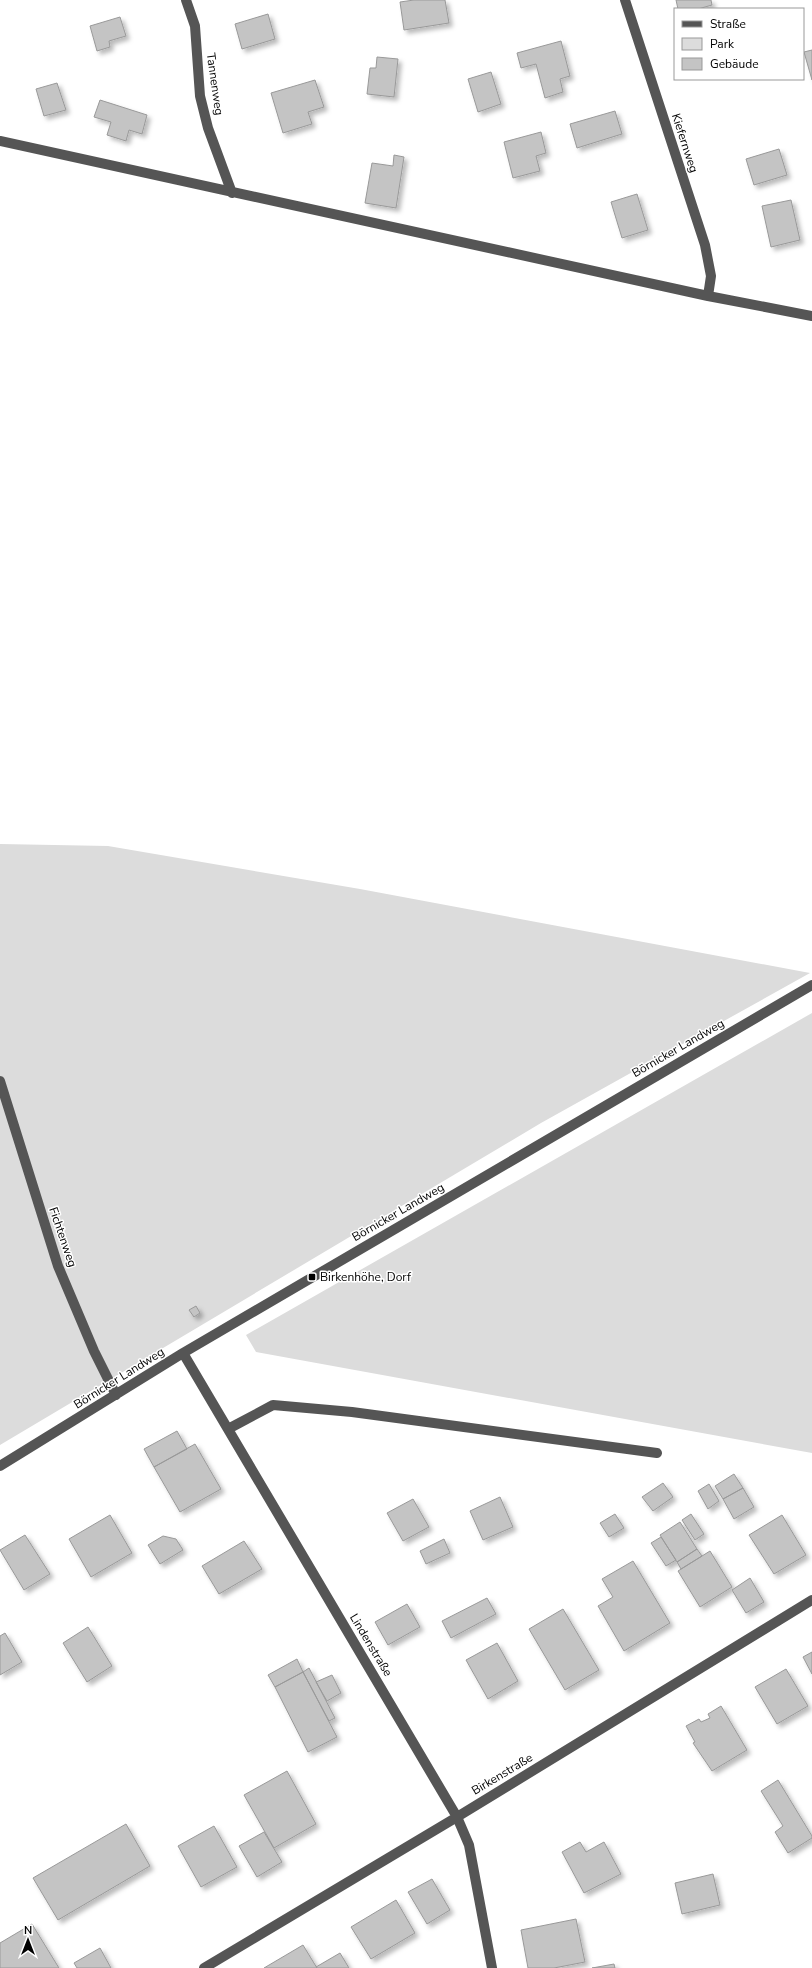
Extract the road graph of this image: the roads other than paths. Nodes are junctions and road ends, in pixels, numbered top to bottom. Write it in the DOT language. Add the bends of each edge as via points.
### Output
graph roads {
  1 [pos="186,0"];
  2 [pos="625,0"];
  3 [pos="0,141"];
  4 [pos="232,193"];
  5 [pos="708,296"];
  6 [pos="812,316"];
  7 [pos="812,985"];
  8 [pos="0,1081"];
  9 [pos="183,1353"];
  10 [pos="116,1395"];
  11 [pos="228,1429"];
  12 [pos="657,1453"];
  13 [pos="0,1466"];
  14 [pos="812,1600"];
  15 [pos="457,1817"];
  16 [pos="204,1968"];
  17 [pos="492,1968"];
  1 -- 4 [label="street, Tannenweg" via="195,26 200,96 208,128"];
  2 -- 5 [label="street, Kiefernweg" via="705,245 710,276"];
  3 -- 4 [label="street"];
  4 -- 5 [label="street"];
  5 -- 6 [label="street"];
  7 -- 9 [label="street, Börnicker Landweg"];
  8 -- 10 [label="street, Fichtenweg" via="58,1266 94,1351"];
  9 -- 10 [label="street, Börnicker Landweg"];
  9 -- 11 [label="street, Lindenstraße"];
  10 -- 13 [label="street, Börnicker Landweg"];
  11 -- 12 [label="street" via="273,1405 352,1412"];
  11 -- 15 [label="street, Lindenstraße"];
  14 -- 15 [label="street, Birkenstraße"];
  15 -- 16 [label="street, Birkenstraße"];
  15 -- 17 [label="street, Lindenstraße" via="469,1845"];
}
